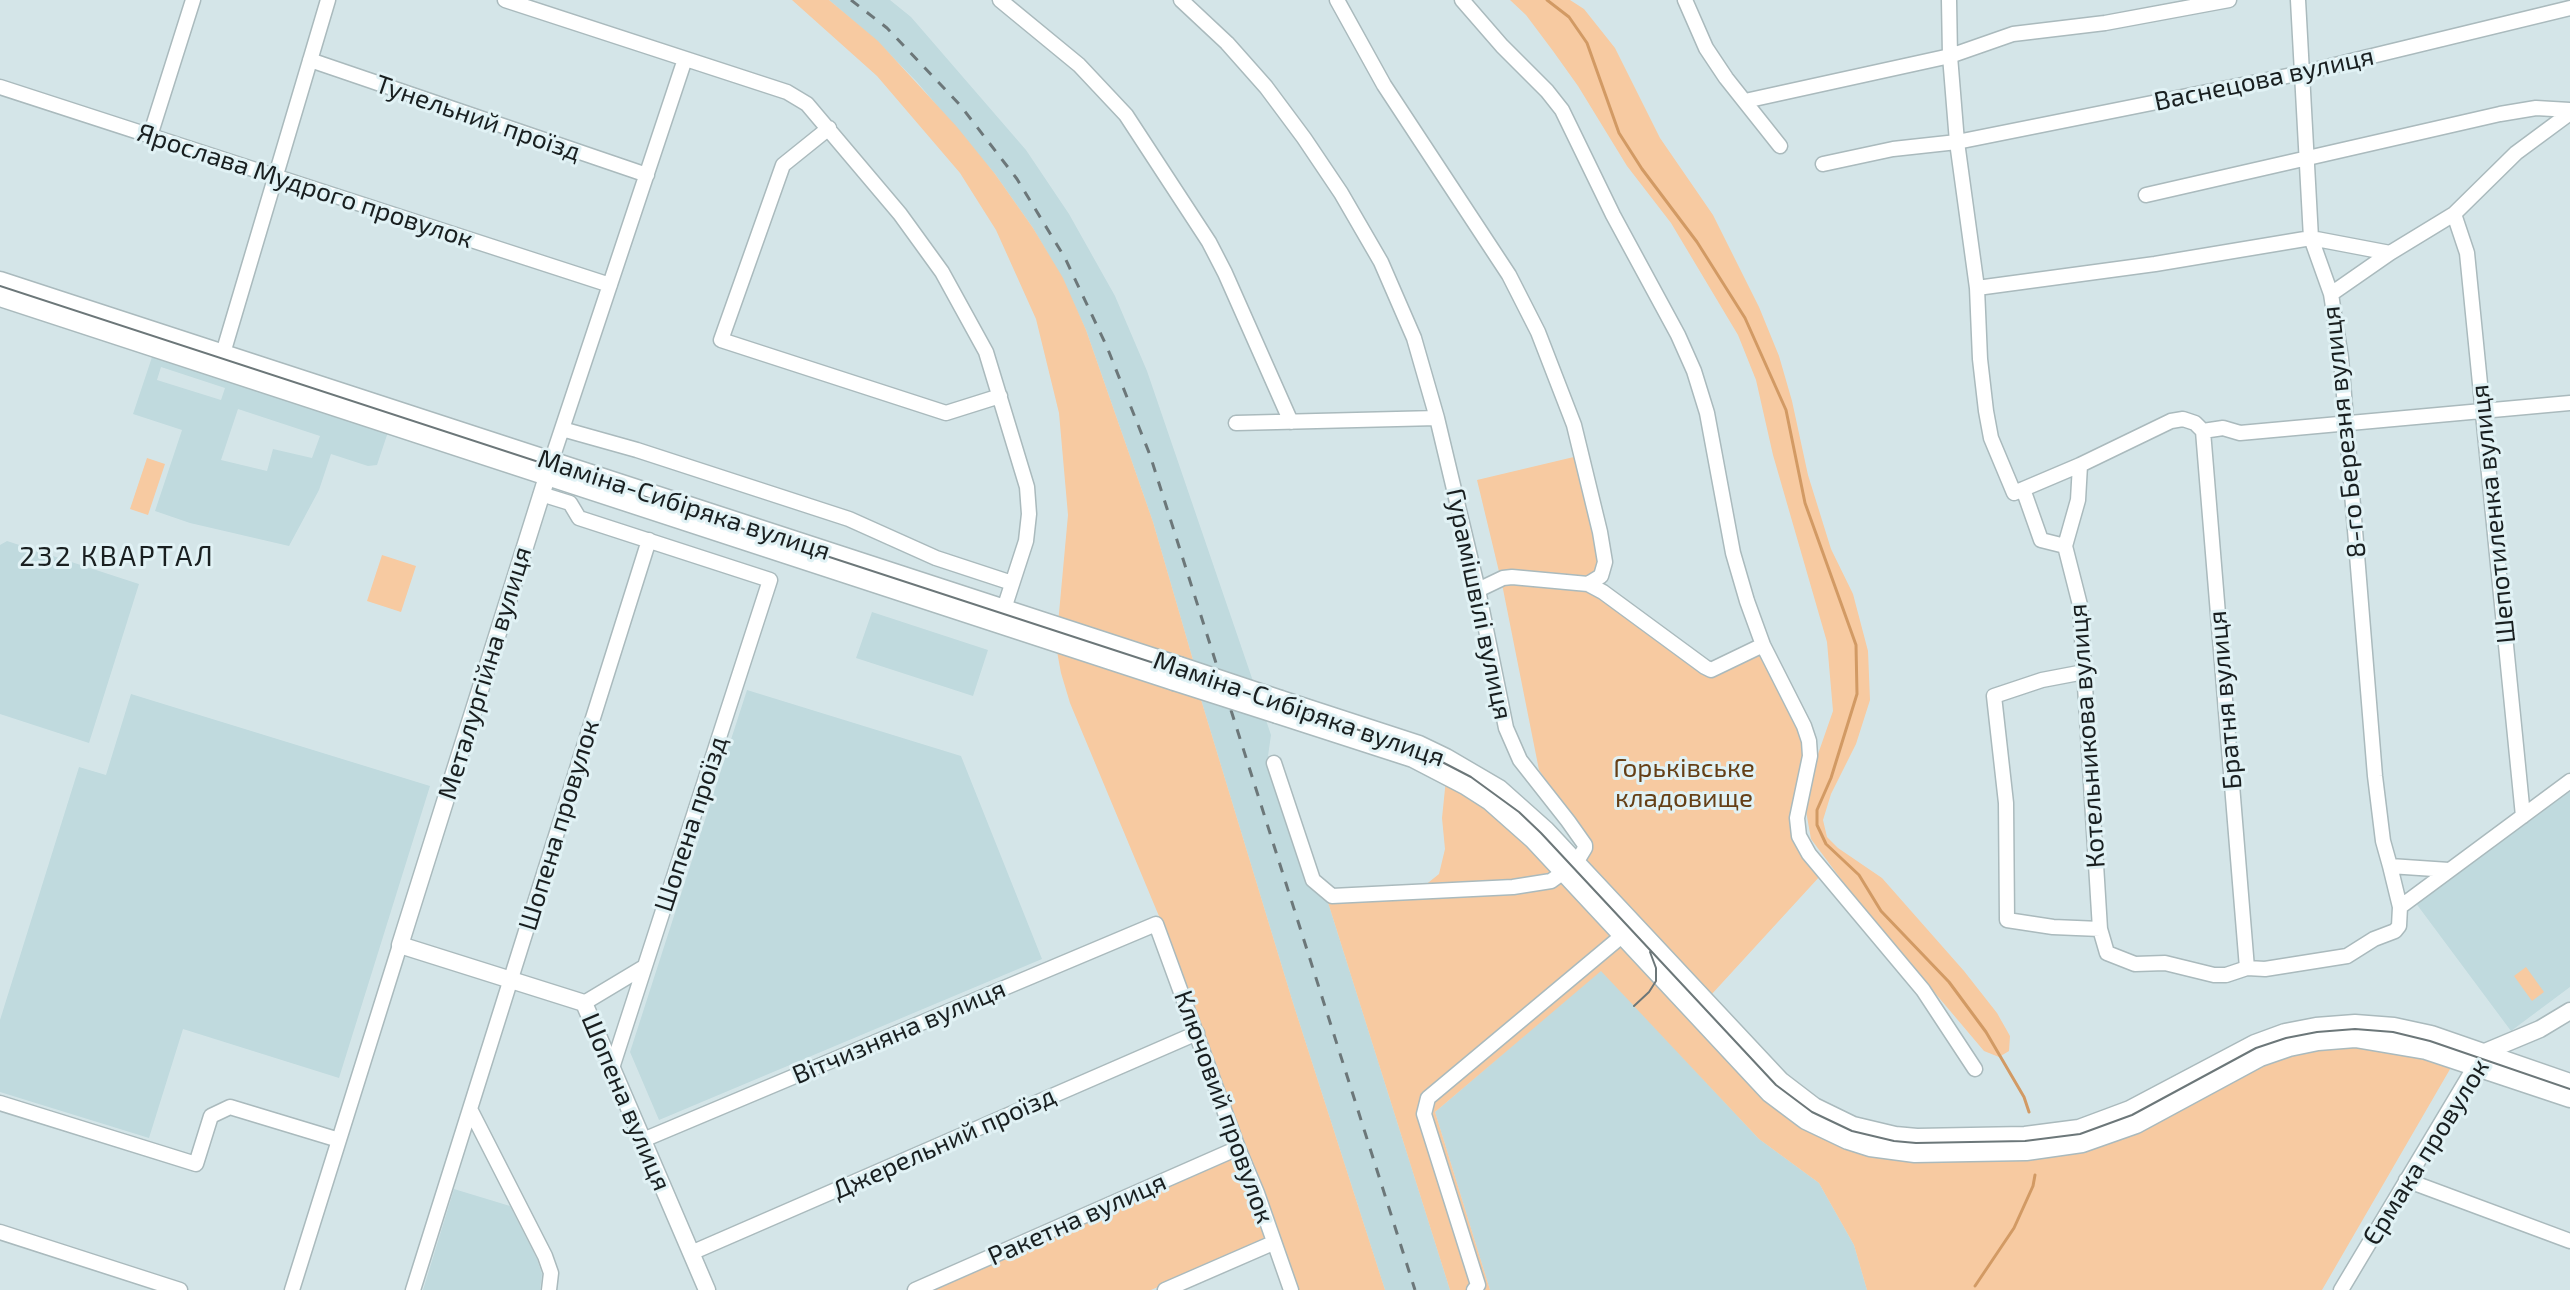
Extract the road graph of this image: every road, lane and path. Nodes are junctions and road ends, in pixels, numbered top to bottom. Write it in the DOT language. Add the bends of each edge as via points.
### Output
graph roads {
  1 [pos="193,0"];
  2 [pos="328,0"];
  3 [pos="505,0"];
  4 [pos="1000,0"];
  5 [pos="1181,0"];
  6 [pos="1337,0"];
  7 [pos="1462,0"];
  8 [pos="1685,0"];
  9 [pos="1949,0"];
  10 [pos="2229,0"];
  11 [pos="2298,0"];
  12 [pos="2570,8"];
  13 [pos="1950,56"];
  14 [pos="685,59"];
  15 [pos="310,60"];
  16 [pos="2302,73"];
  17 [pos="0,87"];
  18 [pos="1745,101"];
  19 [pos="2570,111"];
  20 [pos="829,128"];
  21 [pos="150,136"];
  22 [pos="1957,142"];
  23 [pos="1780,146"];
  24 [pos="2307,160"];
  25 [pos="1823,164"];
  26 [pos="647,175"];
  27 [pos="276,177"];
  28 [pos="2146,195"];
  29 [pos="2454,214"];
  30 [pos="2311,238"];
  31 [pos="2390,253"];
  32 [pos="0,281"];
  33 [pos="610,285"];
  34 [pos="1977,288"];
  35 [pos="2331,294"];
  36 [pos="0,297"];
  37 [pos="220,361"];
  38 [pos="1000,396"];
  39 [pos="2570,403"];
  40 [pos="2483,411"];
  41 [pos="1437,418"];
  42 [pos="1291,422"];
  43 [pos="1236,423"];
  44 [pos="2347,424"];
  45 [pos="562,429"];
  46 [pos="2203,431"];
  47 [pos="2080,465"];
  48 [pos="546,478"];
  49 [pos="2023,489"];
  50 [pos="649,540"];
  51 [pos="2065,546"];
  52 [pos="1012,583"];
  53 [pos="1588,584"];
  54 [pos="1478,590"];
  55 [pos="1002,616"];
  56 [pos="1763,645"];
  57 [pos="2084,672"];
  58 [pos="1274,763"];
  59 [pos="2570,781"];
  60 [pos="2523,816"];
  61 [pos="2390,866"];
  62 [pos="1570,868"];
  63 [pos="2449,870"];
  64 [pos="2400,907"];
  65 [pos="1156,924"];
  66 [pos="2100,929"];
  67 [pos="1629,931"];
  68 [pos="400,945"];
  69 [pos="644,967"];
  70 [pos="2247,968"];
  71 [pos="511,980"];
  72 [pos="584,1003"];
  73 [pos="2570,1011"];
  74 [pos="1197,1033"];
  75 [pos="2480,1059"];
  76 [pos="612,1068"];
  77 [pos="1975,1069"];
  78 [pos="2570,1083"];
  79 [pos="2570,1098"];
  80 [pos="0,1103"];
  81 [pos="470,1109"];
  82 [pos="339,1140"];
  83 [pos="643,1140"];
  84 [pos="1238,1148"];
  85 [pos="2406,1180"];
  86 [pos="0,1232"];
  87 [pos="2570,1241"];
  88 [pos="1273,1243"];
  89 [pos="691,1253"];
  90 [pos="180,1290"];
  91 [pos="292,1290"];
  92 [pos="413,1290"];
  93 [pos="549,1290"];
  94 [pos="707,1290"];
  95 [pos="915,1290"];
  96 [pos="1165,1290"];
  97 [pos="1291,1290"];
  98 [pos="1474,1290"];
  99 [pos="2341,1290"];
  1 -- 21 [label="street"];
  2 -- 15 [label="street"];
  3 -- 14 [label="street"];
  4 -- 42 [label="street" via="1079,65 1126,115 1169,177 1220,263"];
  5 -- 41 [label="street, Гурамішвілі вулиця" via="1266,87 1341,193 1398,300"];
  6 -- 53 [label="street" via="1384,85 1509,275 1543,343 1574,425 1600,532 1605,562 1601,576"];
  7 -- 56 [label="street" via="1562,110 1678,335 1707,413 1733,553"];
  8 -- 18 [label="street" via="1706,48"];
  9 -- 13 [label="street"];
  10 -- 13 [label="street" via="2013,34"];
  11 -- 16 [label="street, 8-го Березня вулиця"];
  12 -- 16 [label="street, Васнецова вулиця"];
  13 -- 18 [label="street"];
  13 -- 22 [label="street"];
  14 -- 20 [label="street" via="787,92"];
  14 -- 26 [label="street, Металургійна вулиця"];
  15 -- 26 [label="street, Тунельний проїзд"];
  15 -- 27 [label="street"];
  16 -- 22 [label="street, Васнецова вулиця"];
  16 -- 24 [label="street, 8-го Березня вулиця"];
  17 -- 21 [label="street, Ярослава Мудрого провулок"];
  18 -- 23 [label="street"];
  19 -- 24 [label="street" via="2536,108 2500,114"];
  19 -- 29 [label="street" via="2516,153"];
  20 -- 38 [label="street" via="942,272 986,352"];
  20 -- 38 [label="street" via="783,165 721,340 946,413"];
  21 -- 27 [label="street, Ярослава Мудрого провулок"];
  22 -- 25 [label="street, Васнецова вулиця"];
  22 -- 34 [label="street"];
  24 -- 28 [label="street"];
  24 -- 30 [label="street, 8-го Березня вулиця"];
  26 -- 33 [label="street, Металургійна вулиця"];
  27 -- 33 [label="street, Ярослава Мудрого провулок"];
  27 -- 37 [label="street"];
  29 -- 31 [label="street"];
  29 -- 40 [label="street, Шепотиленка вулиця" via="2467,253"];
  30 -- 31 [label="street"];
  30 -- 34 [label="street"];
  30 -- 35 [label="street, 8-го Березня вулиця"];
  31 -- 35 [label="street"];
  32 -- 37 [label="main road, Маміна-Сибіряка вулиця"];
  33 -- 45 [label="street, Металургійна вулиця"];
  34 -- 49 [label="street" via="1991,438 2014,493"];
  35 -- 44 [label="street, 8-го Березня вулиця"];
  36 -- 37 [label="main road, Маміна-Сибіряка вулиця"];
  37 -- 48 [label="main road, Маміна-Сибіряка вулиця"];
  38 -- 52 [label="street" via="1027,487 1029,514"];
  39 -- 40 [label="street"];
  40 -- 44 [label="street"];
  40 -- 60 [label="street, Шепотиленка вулиця"];
  41 -- 42 [label="street"];
  41 -- 54 [label="street, Гурамішвілі вулиця"];
  42 -- 43 [label="street"];
  44 -- 46 [label="street"];
  44 -- 61 [label="street, 8-го Березня вулиця" via="2375,776"];
  45 -- 48 [label="street, Металургійна вулиця"];
  45 -- 52 [label="street" via="849,519 936,558"];
  46 -- 47 [label="street" via="2183,419 2171,421"];
  46 -- 70 [label="street, Братня вулиця"];
  47 -- 49 [label="street"];
  47 -- 51 [label="street" via="2078,500"];
  48 -- 50 [label="street" via="579,518"];
  48 -- 55 [label="main road, Маміна-Сибіряка вулиця"];
  48 -- 68 [label="street, Металургійна вулиця"];
  49 -- 51 [label="street" via="2041,540"];
  50 -- 69 [label="street, Шопена проїзд" via="770,580"];
  50 -- 71 [label="street, Шопена провулок"];
  51 -- 57 [label="street, Котельникова вулиця" via="2080,605"];
  52 -- 55 [label="street"];
  53 -- 54 [label="street" via="1512,577"];
  53 -- 56 [label="street" via="1711,670"];
  54 -- 62 [label="street, Гурамішвілі вулиця" via="1512,744 1585,845"];
  55 -- 62 [label="main road, Маміна-Сибіряка вулиця, bridge" via="1279,707 1413,758 1465,785"];
  56 -- 77 [label="street" via="1809,741 1799,836 1923,990"];
  57 -- 66 [label="street, Котельникова вулиця"];
  57 -- 66 [label="street" via="1994,696 2006,803 2007,920"];
  58 -- 62 [label="street" via="1313,880 1332,896 1513,887 1551,881"];
  59 -- 60 [label="street"];
  60 -- 63 [label="street"];
  61 -- 63 [label="street"];
  61 -- 64 [label="street, 8-го Березня вулиця"];
  62 -- 67 [label="main road, Маміна-Сибіряка вулиця"];
  63 -- 64 [label="street"];
  64 -- 70 [label="street" via="2395,931 2347,956"];
  65 -- 74 [label="street, Ключовий провулок"];
  65 -- 83 [label="street, Вітчизняна вулиця"];
  66 -- 70 [label="street" via="2107,953 2135,964 2165,963 2214,975"];
  67 -- 75 [label="main road, Маміна-Сибіряка вулиця" via="1796,1095 1853,1126 1895,1136 2025,1136 2079,1129 2130,1110 2255,1044 2316,1027 2394,1027 2431,1035"];
  67 -- 98 [label="street" via="1428,1098 1424,1114 1478,1285"];
  68 -- 71 [label="street, Шопена вулиця"];
  68 -- 82 [label="street, Металургійна вулиця"];
  69 -- 72 [label="street"];
  69 -- 76 [label="street, Шопена проїзд"];
  71 -- 72 [label="street, Шопена вулиця"];
  71 -- 81 [label="street, Шопена провулок"];
  72 -- 76 [label="street, Шопена вулиця"];
  73 -- 75 [label="street, Єрмака провулок"];
  74 -- 84 [label="street, Ключовий провулок"];
  74 -- 89 [label="street, Джерельний проїзд"];
  75 -- 78 [label="main road"];
  75 -- 79 [label="main road"];
  75 -- 85 [label="street, Єрмака провулок"];
  76 -- 83 [label="street, Шопена вулиця"];
  80 -- 82 [label="street" via="196,1164 211,1116 230,1107"];
  81 -- 92 [label="street, Шопена провулок"];
  81 -- 93 [label="street" via="545,1256"];
  82 -- 91 [label="street, Металургійна вулиця"];
  83 -- 89 [label="street, Шопена вулиця"];
  84 -- 88 [label="street, Ключовий провулок"];
  84 -- 95 [label="street, Ракетна вулиця"];
  85 -- 87 [label="street"];
  85 -- 99 [label="street, Єрмака провулок"];
  86 -- 90 [label="street"];
  88 -- 96 [label="street"];
  88 -- 97 [label="street, Ключовий провулок"];
  89 -- 94 [label="street, Шопена вулиця"];
}
